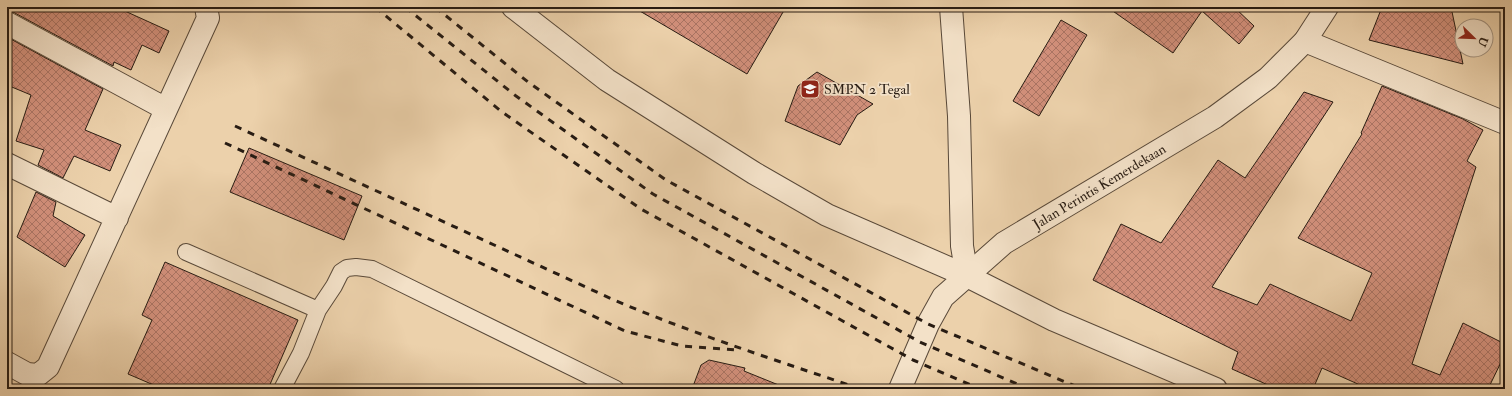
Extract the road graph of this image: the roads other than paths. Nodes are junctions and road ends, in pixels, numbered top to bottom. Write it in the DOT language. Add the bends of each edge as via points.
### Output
graph roads {
  1 [pos="206,7"];
  2 [pos="513,7"];
  3 [pos="951,7"];
  4 [pos="1327,7"];
  5 [pos="7,23"];
  6 [pos="1305,41"];
  7 [pos="166,109"];
  8 [pos="1505,123"];
  9 [pos="7,164"];
  10 [pos="117,218"];
  11 [pos="186,252"];
  12 [pos="967,276"];
  13 [pos="318,310"];
  14 [pos="7,363"];
  15 [pos="282,389"];
  16 [pos="616,389"];
  17 [pos="900,389"];
  18 [pos="1216,389"];
  1 -- 7 [label="street" via="208,18"];
  2 -- 12 [label="street" via="607,80 754,173 827,215"];
  3 -- 12 [label="street" via="959,116 962,246"];
  4 -- 6 [label="street, Jalan Perintis Kemerdekaan"];
  5 -- 7 [label="street"];
  6 -- 8 [label="street"];
  6 -- 12 [label="street, Jalan Perintis Kemerdekaan" via="1268,78 1214,117 1004,243"];
  7 -- 10 [label="street"];
  9 -- 10 [label="street"];
  10 -- 14 [label="street" via="48,367 38,375 27,374"];
  11 -- 13 [label="lane"];
  12 -- 17 [label="street, Jalan Perintis Kemerdekaan" via="943,297 928,324"];
  12 -- 18 [label="street" via="1054,320"];
  13 -- 15 [label="lane" via="301,353"];
  13 -- 16 [label="lane" via="341,272 356,267 372,269"];
}
